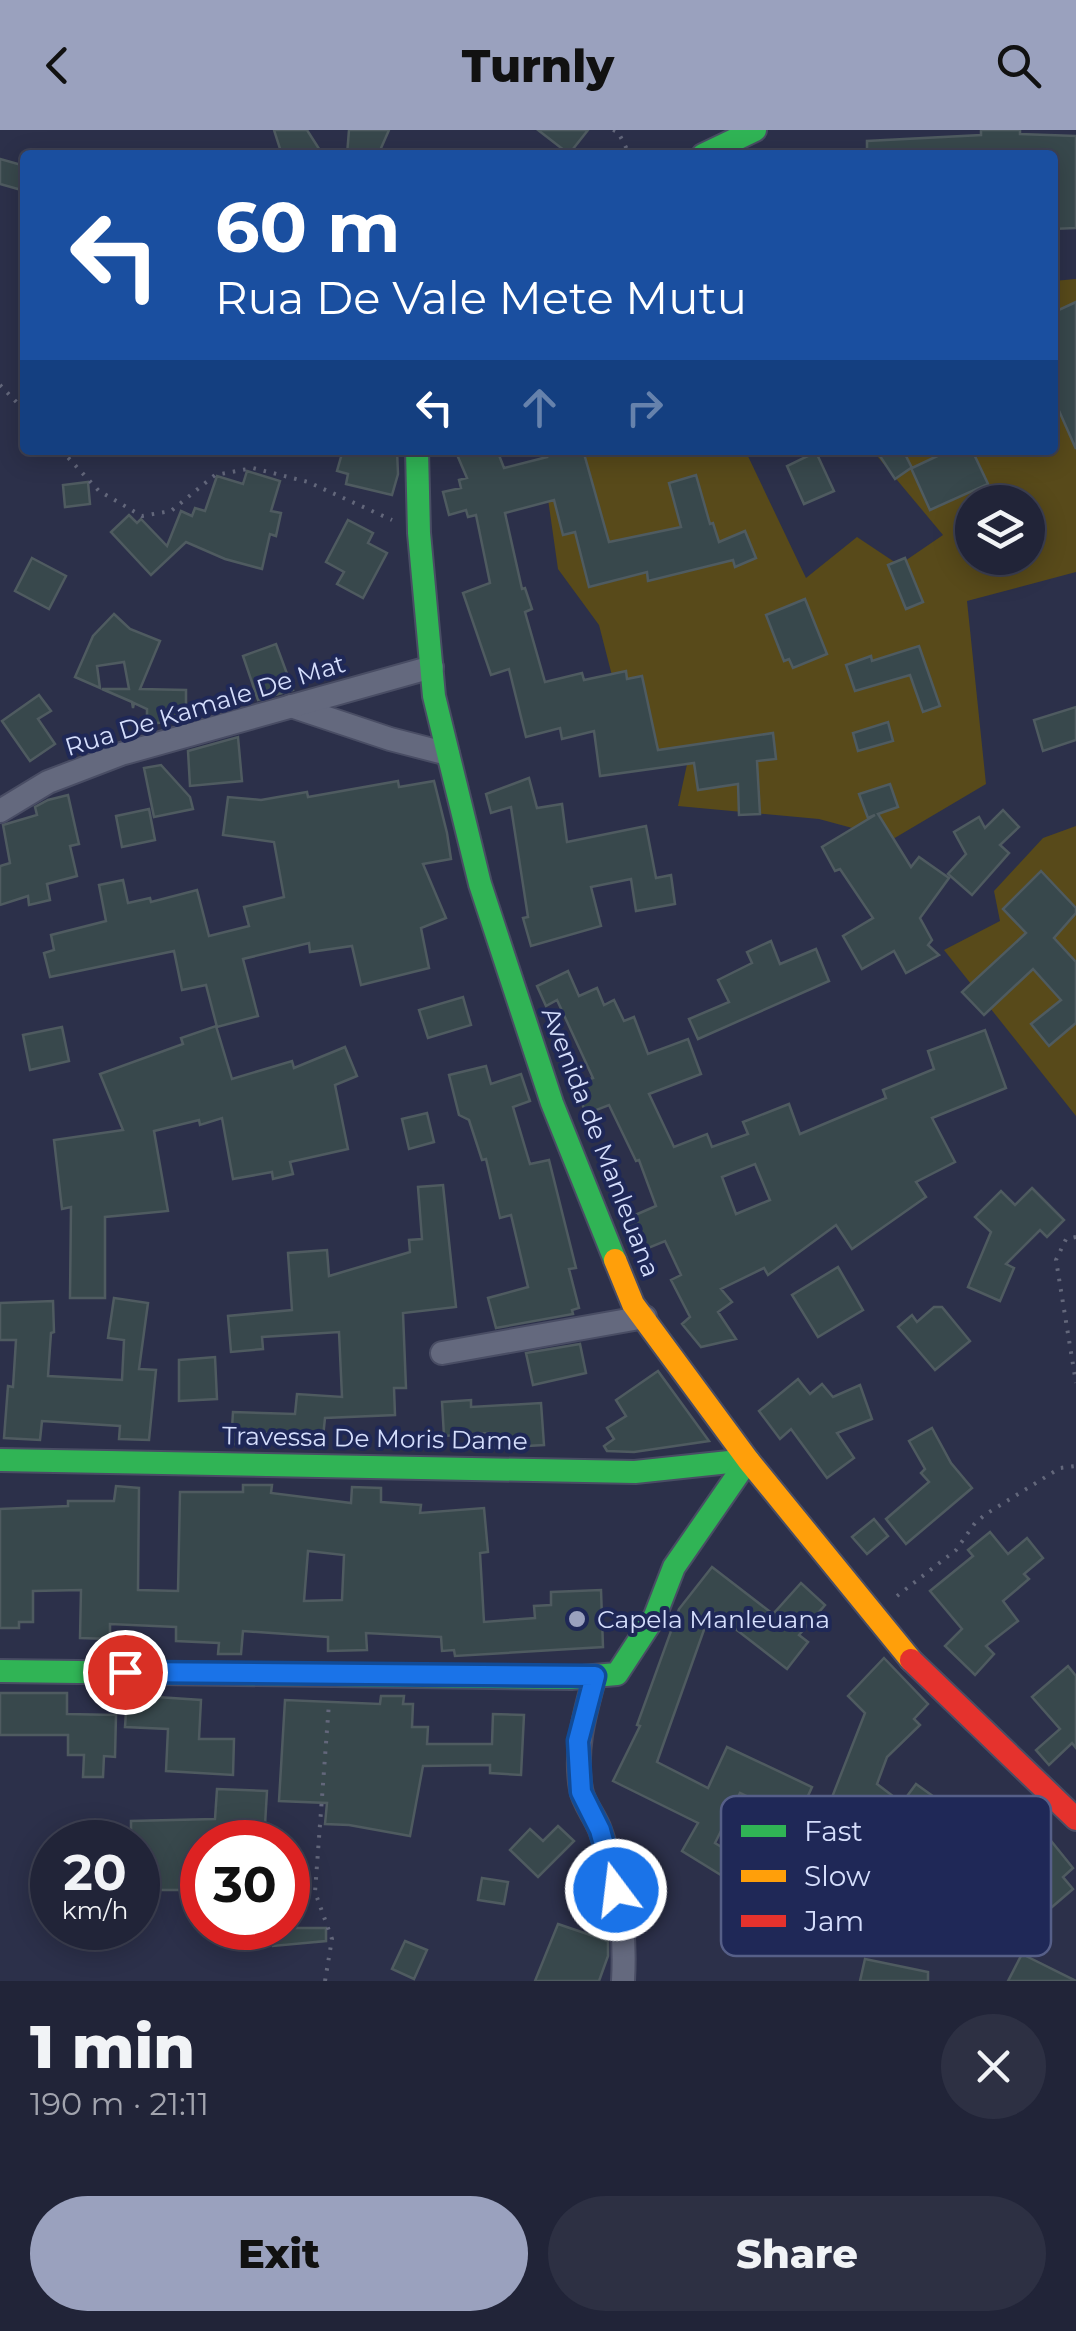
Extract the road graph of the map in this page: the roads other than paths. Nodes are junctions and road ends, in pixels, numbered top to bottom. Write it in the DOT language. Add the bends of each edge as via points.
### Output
graph roads {
  1 [pos="756,130"];
  2 [pos="714,150"];
  3 [pos="417,455"];
  4 [pos="432,668"];
  5 [pos="291,706"];
  6 [pos="448,754"];
  7 [pos="0,810"];
  8 [pos="645,1317"];
  9 [pos="442,1353"];
  10 [pos="0,1460"];
  11 [pos="748,1460"];
  12 [pos="0,1670"];
  13 [pos="595,1676"];
  14 [pos="1076,1819"];
  15 [pos="623,1981"];
  1 -- 2 [label="street"];
  3 -- 4 [label="street, Avenida de Manleuana"];
  4 -- 5 [label="street, Rua De Kamale De Mat"];
  4 -- 6 [label="street, Avenida de Manleuana"];
  5 -- 6 [label="street"];
  5 -- 7 [label="street, Rua De Kamale De Mat" via="121,754 48,782"];
  6 -- 8 [label="street, Avenida de Manleuana" via="480,884 552,1103 633,1304"];
  8 -- 9 [label="street"];
  8 -- 11 [label="street, Avenida de Manleuana"];
  10 -- 11 [label="street, Travessa De Moris Dame" via="635,1472"];
  11 -- 13 [label="street" via="674,1567 655,1616 617,1674"];
  11 -- 14 [label="street, Avenida de Manleuana" via="910,1659"];
  12 -- 13 [label="street"];
  13 -- 15 [label="street" via="578,1741 581,1792 600,1830 616,1890"];
}
